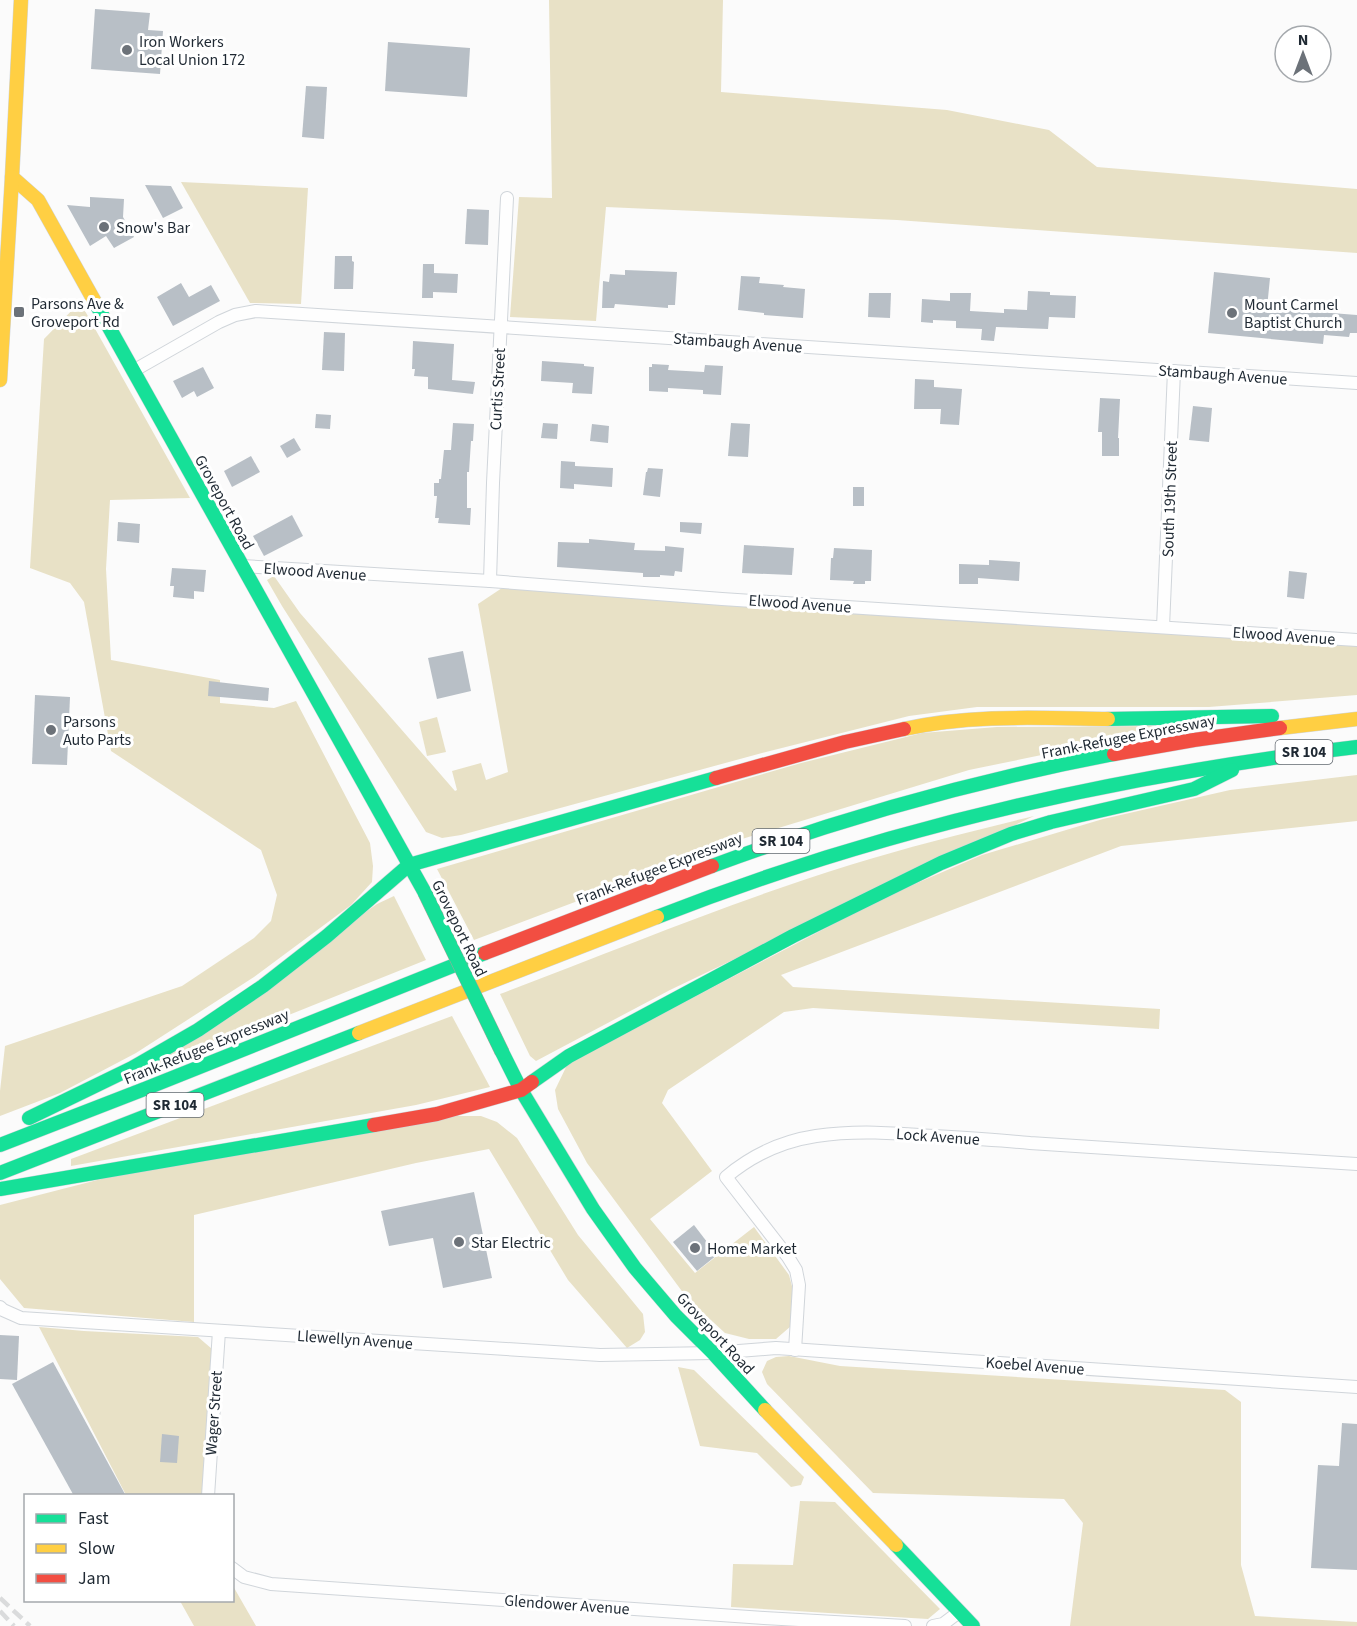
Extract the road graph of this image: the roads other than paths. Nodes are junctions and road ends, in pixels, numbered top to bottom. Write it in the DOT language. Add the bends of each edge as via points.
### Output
graph roads {
  1 [pos="21,0"];
  2 [pos="12,177"];
  3 [pos="507,198"];
  4 [pos="501,326"];
  5 [pos="134,371"];
  6 [pos="1174,371"];
  7 [pos="0,380"];
  8 [pos="1357,383"];
  9 [pos="242,566"];
  10 [pos="490,581"];
  11 [pos="1163,627"];
  12 [pos="1357,640"];
  13 [pos="1357,718"];
  14 [pos="1303,724"];
  15 [pos="1357,747"];
  16 [pos="1252,760"];
  17 [pos="409,865"];
  18 [pos="521,1090"];
  19 [pos="20,1121"];
  20 [pos="0,1145"];
  21 [pos="1357,1164"];
  22 [pos="0,1173"];
  23 [pos="0,1189"];
  24 [pos="0,1307"];
  25 [pos="219,1330"];
  26 [pos="795,1350"];
  27 [pos="713,1353"];
  28 [pos="1357,1387"];
  29 [pos="208,1494"];
  30 [pos="234,1570"];
  31 [pos="959,1612"];
  32 [pos="904,1626"];
  33 [pos="933,1626"];
  34 [pos="973,1626"];
  1 -- 2 [label="main road"];
  2 -- 5 [label="main road, Groveport Road" via="38,200"];
  2 -- 7 [label="main road"];
  3 -- 4 [label="street, Curtis Street"];
  4 -- 5 [label="street, Stambaugh Avenue" via="245,312 219,322"];
  4 -- 6 [label="street, Stambaugh Avenue"];
  4 -- 10 [label="street, Curtis Street"];
  5 -- 9 [label="main road, Groveport Road"];
  6 -- 8 [label="street, Stambaugh Avenue"];
  6 -- 11 [label="street, South 19th Street"];
  9 -- 10 [label="street, Elwood Avenue"];
  9 -- 17 [label="main road, Groveport Road"];
  10 -- 11 [label="street, Elwood Avenue"];
  11 -- 12 [label="street, Elwood Avenue"];
  13 -- 14 [label="main road, Frank-Refugee Expressway / SR 104"];
  14 -- 17 [label="main road" via="1273,716 994,718 930,723 845,742"];
  14 -- 20 [label="main road, Frank-Refugee Expressway / SR 104" via="1195,738 1062,764 817,829 610,904"];
  15 -- 16 [label="main road, SR 104"];
  16 -- 18 [label="main road" via="1194,789 1051,822 951,859 794,936 569,1056"];
  16 -- 22 [label="main road, SR 104" via="1027,803 926,828 752,882"];
  17 -- 18 [label="main road, Groveport Road, bridge"];
  17 -- 19 [label="main road" via="318,943 207,1024 132,1068"];
  18 -- 23 [label="main road" via="437,1114"];
  18 -- 27 [label="main road, Groveport Road" via="593,1209 635,1268"];
  21 -- 26 [label="street, Lock Avenue" via="886,1133 840,1133 788,1143 744,1162 726,1177 796,1270 800,1285"];
  24 -- 25 [label="street, Llewellyn Avenue" via="21,1318"];
  25 -- 27 [label="street, Llewellyn Avenue" via="600,1355"];
  25 -- 29 [label="street, Wager Street"];
  26 -- 27 [label="street, Koebel Avenue"];
  26 -- 28 [label="street, Koebel Avenue"];
  27 -- 31 [label="main road, Groveport Road"];
  30 -- 32 [label="street, Glendower Avenue" via="244,1577 271,1584"];
  31 -- 33 [label="street"];
  31 -- 34 [label="main road, Groveport Road"];
}
